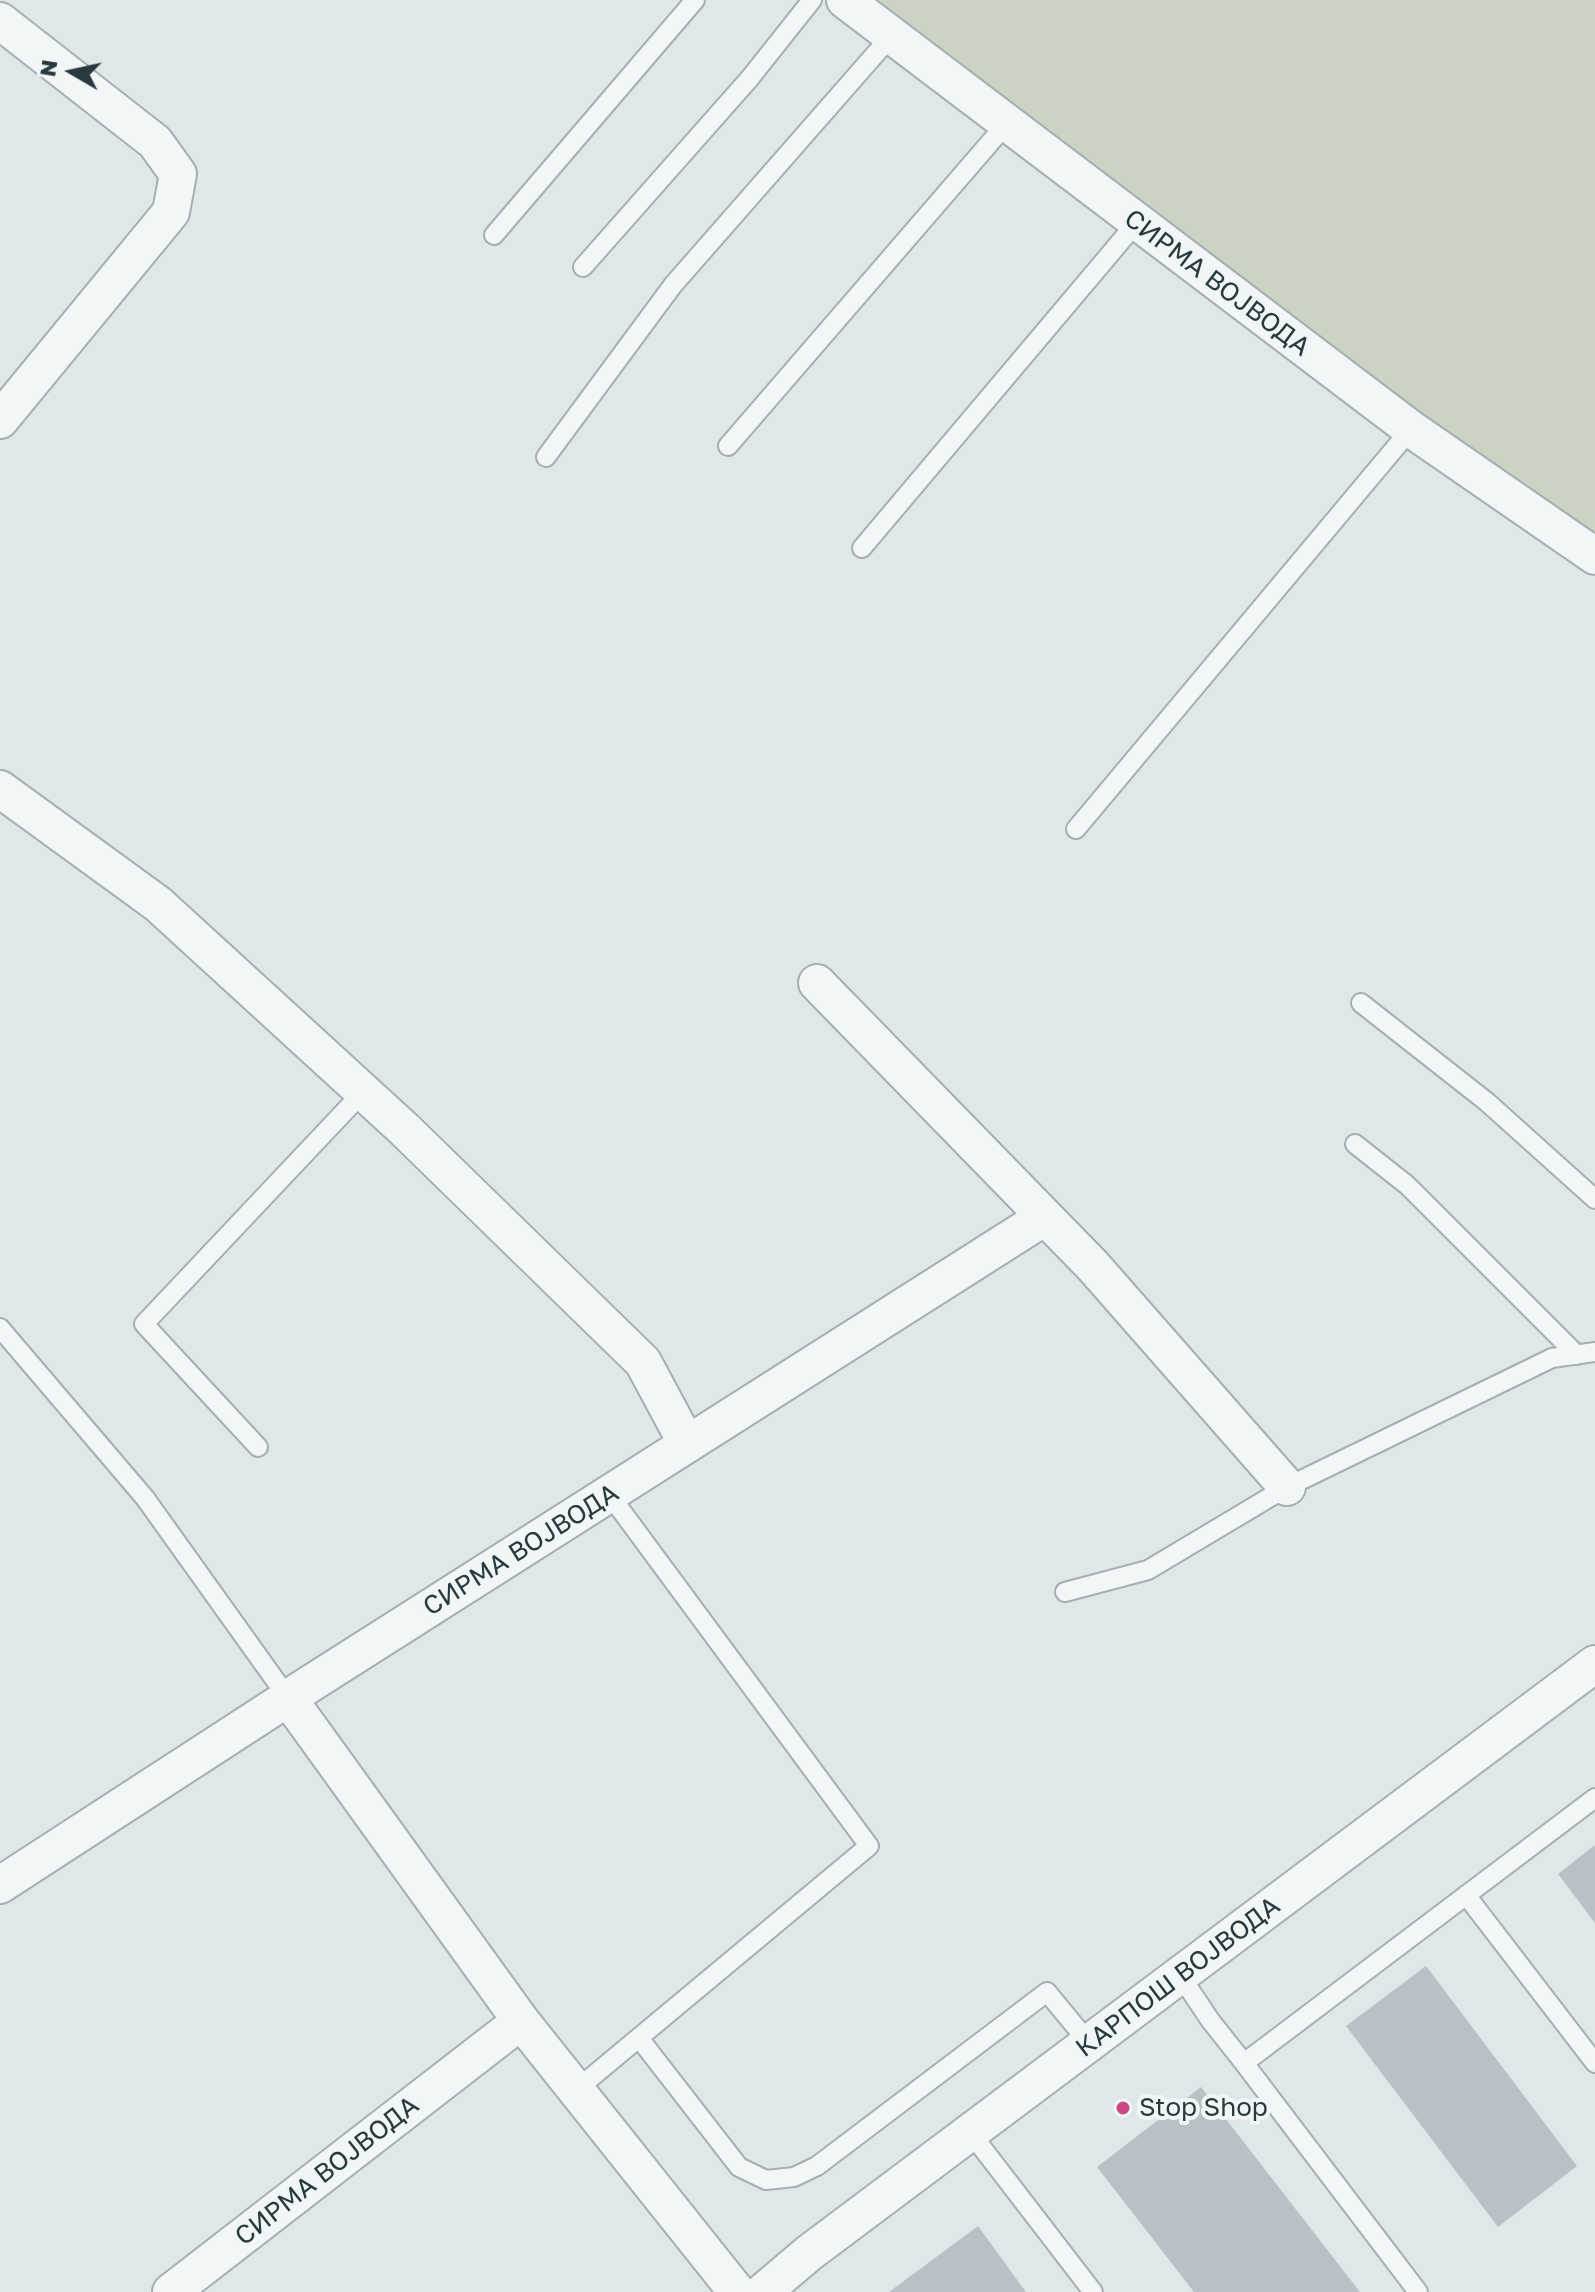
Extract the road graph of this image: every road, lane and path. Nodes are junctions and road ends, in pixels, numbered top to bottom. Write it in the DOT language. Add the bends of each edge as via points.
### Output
graph roads {
  1 [pos="695,0"];
  2 [pos="812,0"];
  3 [pos="845,0"];
  4 [pos="0,21"];
  5 [pos="892,35"];
  6 [pos="1007,123"];
  7 [pos="1137,222"];
  8 [pos="494,235"];
  9 [pos="583,267"];
  10 [pos="0,420"];
  11 [pos="1411,429"];
  12 [pos="728,446"];
  13 [pos="546,457"];
  14 [pos="862,548"];
  15 [pos="1595,556"];
  16 [pos="0,789"];
  17 [pos="1076,829"];
  18 [pos="817,983"];
  19 [pos="1361,1003"];
  20 [pos="363,1092"];
  21 [pos="1355,1144"];
  22 [pos="1595,1199"];
  23 [pos="1043,1218"];
  24 [pos="0,1328"];
  25 [pos="1586,1354"];
  26 [pos="687,1444"];
  27 [pos="258,1447"];
  28 [pos="1287,1487"];
  29 [pos="609,1494"];
  30 [pos="1065,1592"];
  31 [pos="1595,1664"];
  32 [pos="288,1698"];
  33 [pos="1595,1798"];
  34 [pos="0,1885"];
  35 [pos="1466,1895"];
  36 [pos="1180,1975"];
  37 [pos="521,2021"];
  38 [pos="639,2038"];
  39 [pos="1089,2043"];
  40 [pos="1244,2063"];
  41 [pos="1595,2063"];
  42 [pos="576,2090"];
  43 [pos="970,2132"];
  44 [pos="171,2292"];
  45 [pos="737,2292"];
  46 [pos="763,2292"];
  47 [pos="1093,2292"];
  48 [pos="1418,2292"];
  1 -- 8 [label="lane"];
  2 -- 9 [label="lane"];
  3 -- 5 [label="street, СИРМА ВОЈВОДА"];
  4 -- 10 [label="street" via="155,142 178,174 171,212"];
  5 -- 6 [label="street, СИРМА ВОЈВОДА"];
  5 -- 13 [label="lane" via="673,285"];
  6 -- 7 [label="street, СИРМА ВОЈВОДА"];
  6 -- 12 [label="lane"];
  7 -- 11 [label="street, СИРМА ВОЈВОДА"];
  7 -- 14 [label="lane"];
  11 -- 15 [label="street, СИРМА ВОЈВОДА"];
  11 -- 17 [label="lane"];
  16 -- 20 [label="street" via="158,904"];
  18 -- 23 [label="street"];
  19 -- 22 [label="lane" via="1487,1102"];
  20 -- 26 [label="street" via="643,1362"];
  20 -- 27 [label="lane" via="144,1324"];
  21 -- 25 [label="lane" via="1407,1185"];
  23 -- 26 [label="street, СИРМА ВОЈВОДА"];
  23 -- 28 [label="street" via="1093,1266"];
  24 -- 32 [label="lane" via="145,1498"];
  25 -- 28 [label="lane" via="1552,1358"];
  26 -- 29 [label="street, СИРМА ВОЈВОДА"];
  28 -- 30 [label="lane" via="1148,1570"];
  29 -- 32 [label="street, СИРМА ВОЈВОДА"];
  29 -- 38 [label="lane" via="869,1846"];
  31 -- 36 [label="street, КАРПОШ ВОЈВОДА"];
  32 -- 34 [label="street, СИРМА ВОЈВОДА"];
  32 -- 37 [label="street"];
  33 -- 35 [label="lane"];
  35 -- 40 [label="lane"];
  35 -- 41 [label="lane"];
  36 -- 39 [label="street, КАРПОШ ВОЈВОДА"];
  36 -- 40 [label="lane"];
  37 -- 42 [label="street"];
  37 -- 44 [label="street, СИРМА ВОЈВОДА"];
  38 -- 39 [label="lane" via="739,2167 766,2180 794,2177 817,2166 1047,1992"];
  38 -- 42 [label="lane"];
  39 -- 43 [label="street, КАРПОШ ВОЈВОДА"];
  40 -- 48 [label="lane"];
  42 -- 45 [label="street"];
  43 -- 46 [label="street, КАРПОШ ВОЈВОДА"];
  43 -- 47 [label="lane"];
}
